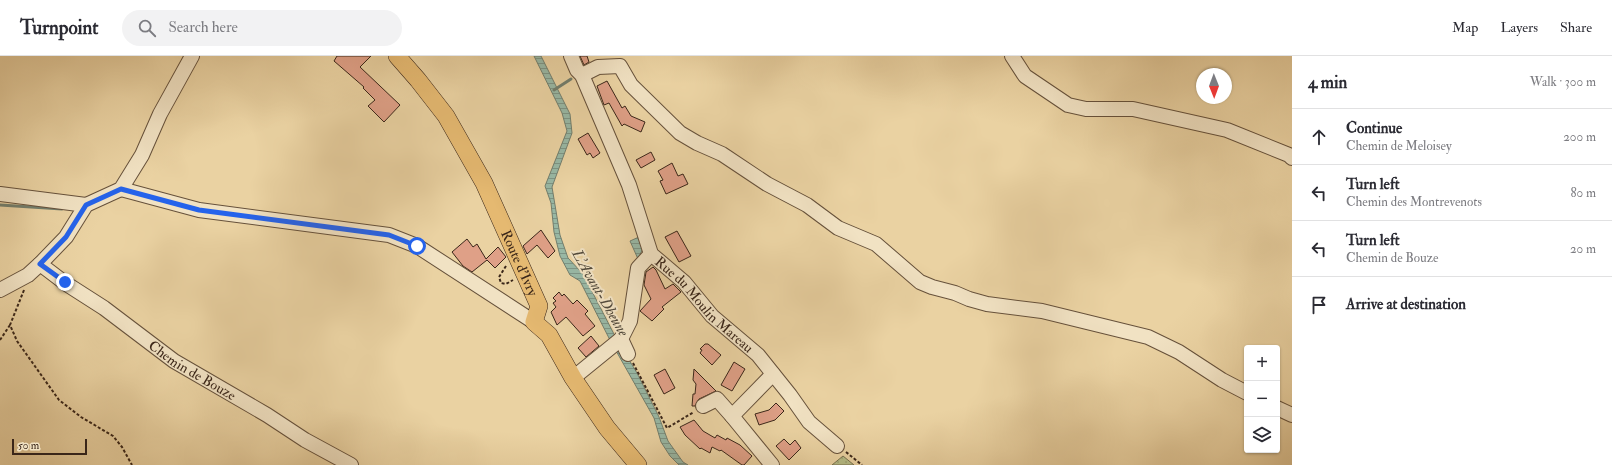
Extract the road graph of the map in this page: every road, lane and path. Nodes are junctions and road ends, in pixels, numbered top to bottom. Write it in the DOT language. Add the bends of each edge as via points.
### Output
graph roads {
  1 [pos="192,56"];
  2 [pos="397,56"];
  3 [pos="571,56"];
  4 [pos="1012,56"];
  5 [pos="599,61"];
  6 [pos="582,75"];
  7 [pos="1292,158"];
  8 [pos="121,189"];
  9 [pos="0,194"];
  10 [pos="86,205"];
  11 [pos="651,254"];
  12 [pos="40,264"];
  13 [pos="28,275"];
  14 [pos="0,290"];
  15 [pos="534,322"];
  16 [pos="10,325"];
  17 [pos="0,340"];
  18 [pos="618,342"];
  19 [pos="628,354"];
  20 [pos="773,374"];
  21 [pos="573,378"];
  22 [pos="1244,391"];
  23 [pos="703,406"];
  24 [pos="1280,409"];
  25 [pos="1292,415"];
  26 [pos="732,416"];
  27 [pos="837,446"];
  28 [pos="132,465"];
  29 [pos="351,465"];
  30 [pos="638,465"];
  31 [pos="772,465"];
  32 [pos="862,465"];
  1 -- 8 [label="street" via="160,114 142,155"];
  2 -- 15 [label="main road, Route d'Ivry" via="446,116 484,183 539,306"];
  3 -- 6 [label="street, Rue du Moulin Mareau"];
  4 -- 7 [label="street" via="1025,76 1068,105 1086,109 1133,109 1226,130"];
  5 -- 6 [label="street"];
  5 -- 22 [label="street" via="620,66 631,84 680,133 722,154 767,184 807,205 838,228 876,244 899,262 907,272 932,287 987,304 1048,313 1148,337 1179,352"];
  6 -- 11 [label="street, Rue du Moulin Mareau" via="629,185"];
  8 -- 10 [label="street"];
  8 -- 15 [label="street" via="199,210 389,235 417,246"];
  9 -- 10 [label="street"];
  10 -- 12 [label="street" via="66,237"];
  11 -- 18 [label="street" via="638,268 630,320"];
  11 -- 20 [label="street, Rue du Moulin Mareau" via="684,282 712,316 758,355"];
  12 -- 13 [label="street"];
  12 -- 29 [label="street, Chemin de Bouze" via="174,361"];
  13 -- 14 [label="street"];
  13 -- 16 [label="path"];
  15 -- 21 [label="main road" via="549,335"];
  16 -- 17 [label="path"];
  16 -- 28 [label="path" via="17,341 59,400 76,414 113,436"];
  18 -- 19 [label="street"];
  18 -- 21 [label="street"];
  19 -- 23 [label="path" via="667,428"];
  20 -- 26 [label="street"];
  20 -- 27 [label="street, Rue du Moulin Mareau" via="809,422"];
  21 -- 30 [label="main road" via="607,428"];
  23 -- 26 [label="street" via="717,399"];
  24 -- 25 [label="street"];
  26 -- 31 [label="street"];
  27 -- 32 [label="path"];
}
